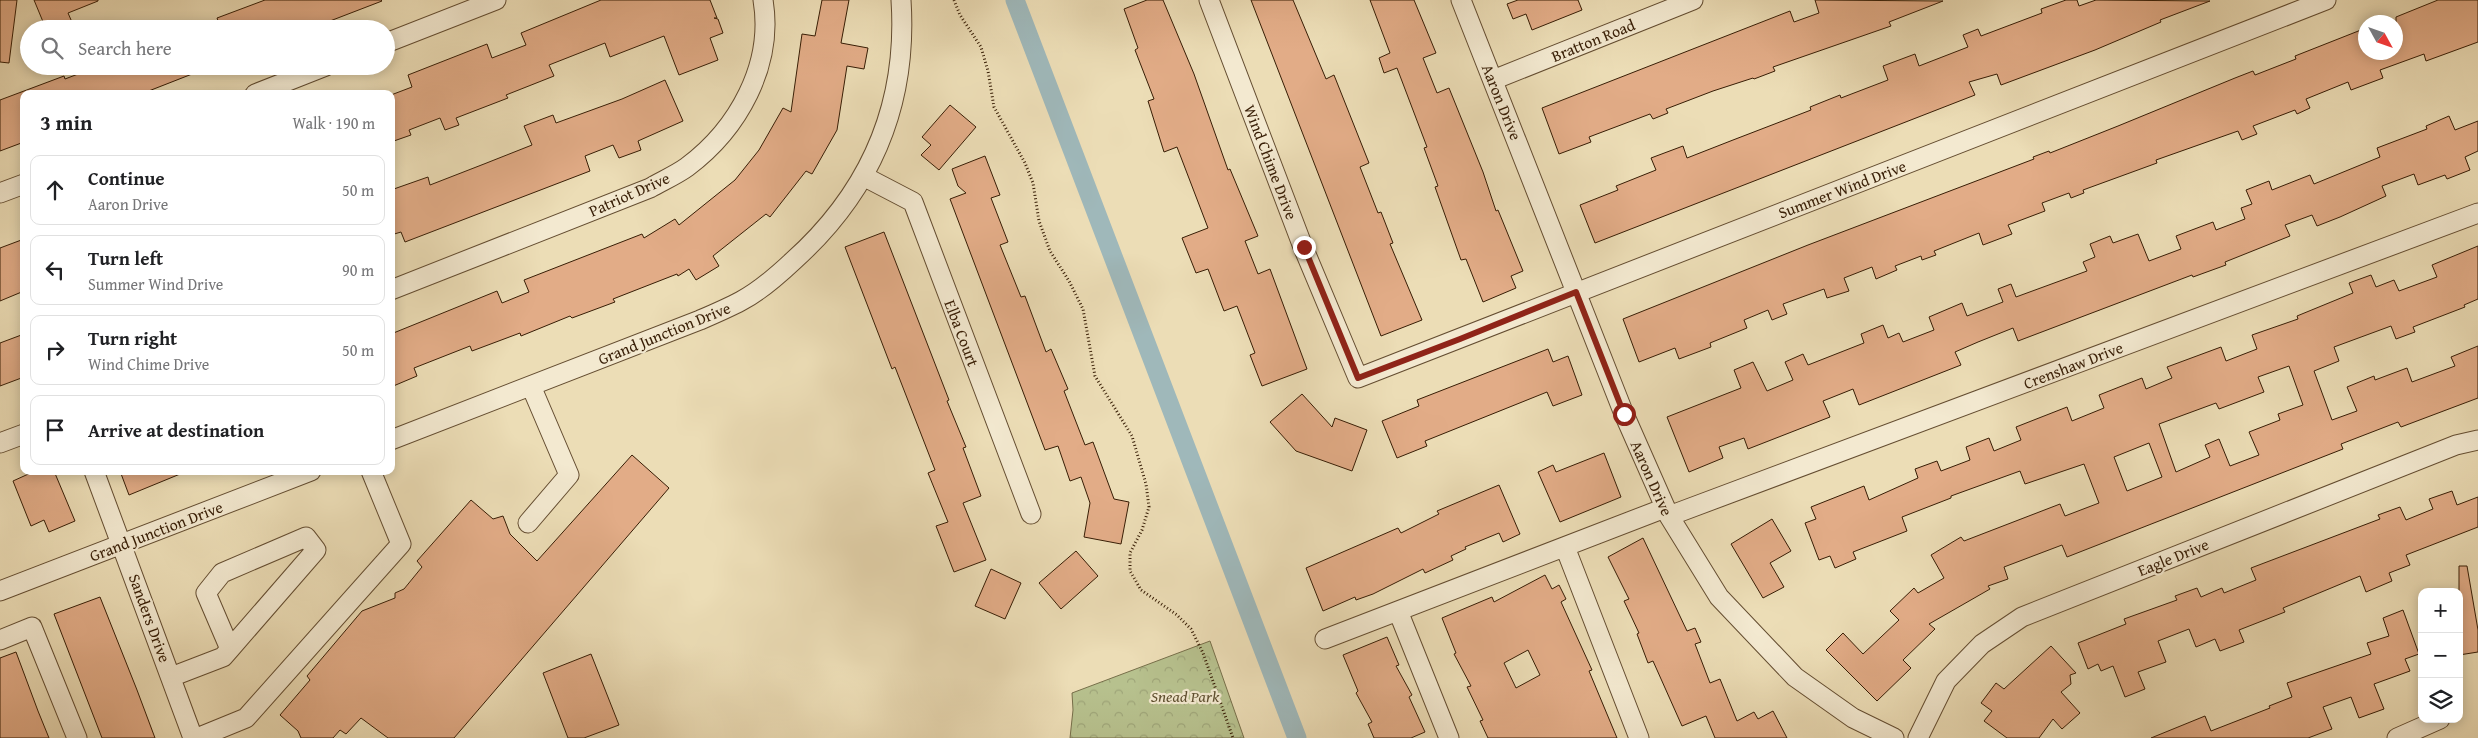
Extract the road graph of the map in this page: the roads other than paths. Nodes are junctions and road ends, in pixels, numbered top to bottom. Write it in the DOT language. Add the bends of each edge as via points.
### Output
graph roads {
  1 [pos="496,0"];
  2 [pos="762,0"];
  3 [pos="901,0"];
  4 [pos="1210,0"];
  5 [pos="1462,0"];
  6 [pos="1693,0"];
  7 [pos="2326,0"];
  8 [pos="395,39"];
  9 [pos="303,75"];
  10 [pos="1494,80"];
  11 [pos="265,90"];
  12 [pos="864,177"];
  13 [pos="20,186"];
  14 [pos="0,193"];
  15 [pos="2478,214"];
  16 [pos="395,288"];
  17 [pos="1576,292"];
  18 [pos="1358,378"];
  19 [pos="531,386"];
  20 [pos="20,436"];
  21 [pos="395,438"];
  22 [pos="2478,440"];
  23 [pos="0,443"];
  24 [pos="96,475"];
  25 [pos="301,475"];
  26 [pos="373,475"];
  27 [pos="1667,512"];
  28 [pos="1032,514"];
  29 [pos="528,523"];
  30 [pos="122,544"];
  31 [pos="1566,547"];
  32 [pos="0,591"];
  33 [pos="1398,611"];
  34 [pos="1325,639"];
  35 [pos="0,640"];
  36 [pos="230,649"];
  37 [pos="171,677"];
  38 [pos="2431,723"];
  39 [pos="76,738"];
  40 [pos="195,738"];
  41 [pos="1449,738"];
  42 [pos="1639,738"];
  43 [pos="1894,738"];
  44 [pos="1918,738"];
  45 [pos="2397,738"];
  1 -- 8 [label="street"];
  2 -- 16 [label="street, Patriot Drive" via="765,13 762,55 746,100 718,140 686,168 650,188"];
  3 -- 12 [label="street, Grand Junction Drive" via="899,64 892,104 882,140"];
  4 -- 18 [label="street, Wind Chime Drive" via="1304,247"];
  5 -- 10 [label="street, Aaron Drive"];
  6 -- 10 [label="street, Bratton Road"];
  7 -- 17 [label="street, Summer Wind Drive"];
  9 -- 11 [label="street"];
  10 -- 17 [label="street, Aaron Drive"];
  12 -- 19 [label="street, Grand Junction Drive" via="808,248 743,300"];
  12 -- 28 [label="street, Elba Court" via="913,202"];
  13 -- 14 [label="street"];
  15 -- 27 [label="street, Crenshaw Drive"];
  17 -- 18 [label="street, Summer Wind Drive"];
  17 -- 27 [label="street, Aaron Drive"];
  19 -- 21 [label="street, Grand Junction Drive"];
  19 -- 29 [label="street" via="569,474"];
  20 -- 23 [label="street"];
  22 -- 44 [label="street, Eagle Drive" via="2456,445 2022,617 1982,644 1946,681"];
  24 -- 30 [label="street, Sanders Drive"];
  25 -- 30 [label="street, Grand Junction Drive"];
  26 -- 40 [label="street" via="401,544 246,718"];
  27 -- 31 [label="street, Crenshaw Drive"];
  27 -- 43 [label="street, Aaron Drive" via="1719,597 1796,677 1853,718"];
  30 -- 32 [label="street, Grand Junction Drive"];
  30 -- 37 [label="street, Sanders Drive"];
  31 -- 33 [label="street, Crenshaw Drive"];
  31 -- 42 [label="street"];
  33 -- 34 [label="street, Crenshaw Drive"];
  33 -- 41 [label="street"];
  35 -- 39 [label="street" via="32,627"];
  36 -- 36 [label="street" via="316,550 306,537 222,573 206,593"];
  36 -- 37 [label="street" via="223,657"];
  37 -- 40 [label="street, Sanders Drive"];
  38 -- 45 [label="street"];
}
